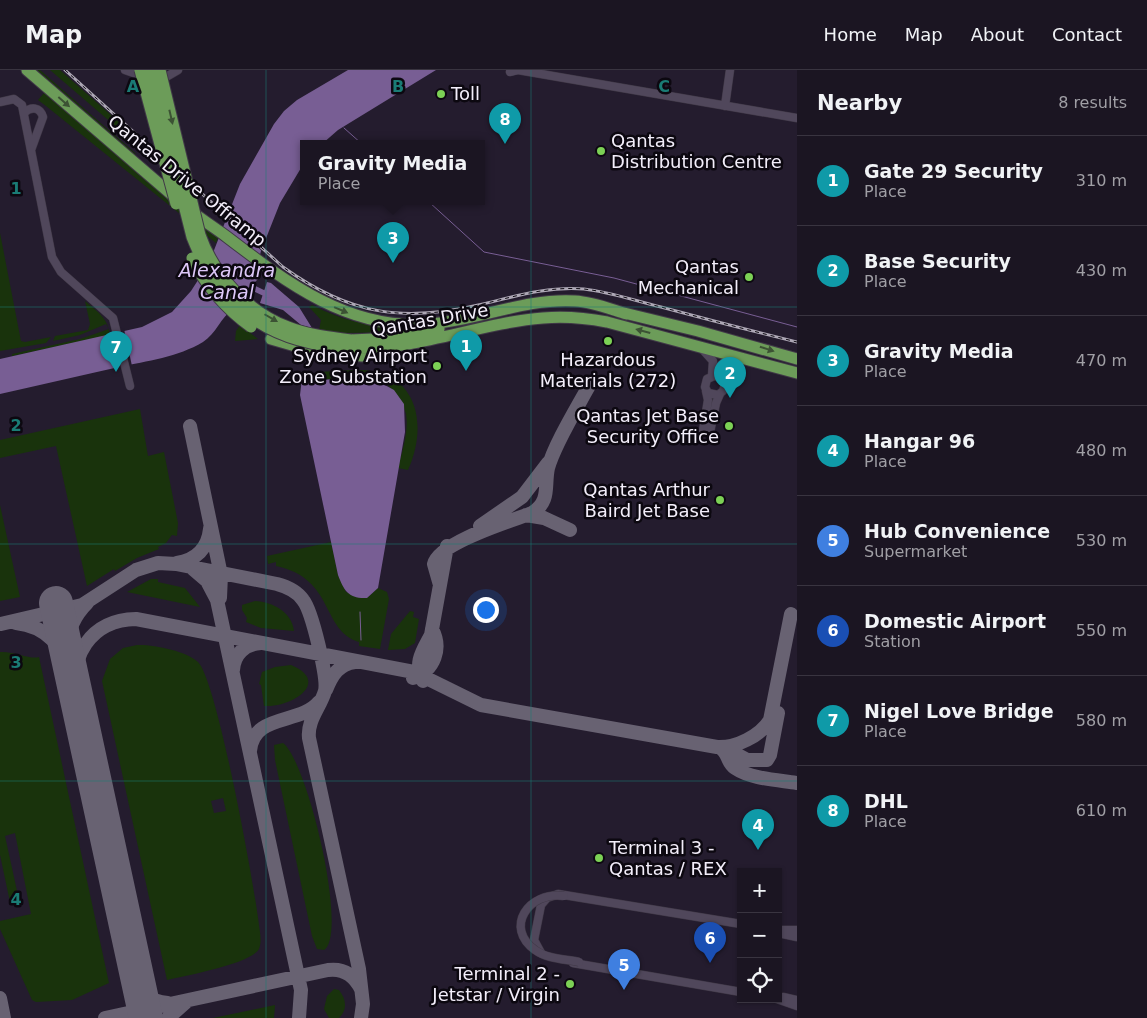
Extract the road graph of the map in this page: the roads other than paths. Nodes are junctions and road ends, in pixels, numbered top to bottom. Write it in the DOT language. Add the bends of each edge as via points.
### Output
graph roads {
  1 [pos="27,70"];
  2 [pos="125,70"];
  3 [pos="140,70"];
  4 [pos="150,70"];
  5 [pos="160,70"];
  6 [pos="178,70"];
  7 [pos="730,70"];
  8 [pos="510,72"];
  9 [pos="0,102"];
  10 [pos="725,106"];
  11 [pos="24,113"];
  12 [pos="797,118"];
  13 [pos="31,152"];
  14 [pos="627,314"];
  15 [pos="690,344"];
  16 [pos="351,348"];
  17 [pos="746,359"];
  18 [pos="797,359"];
  19 [pos="797,373"];
  20 [pos="716,376"];
  21 [pos="130,386"];
  22 [pos="706,390"];
  23 [pos="720,394"];
  24 [pos="737,925"];
  25 [pos="737,925"];
  26 [pos="797,930"];
  27 [pos="782,932"];
  28 [pos="782,933"];
  29 [pos="797,937"];
  30 [pos="737,990"];
  31 [pos="737,990"];
  32 [pos="782,998"];
  33 [pos="782,1000"];
  34 [pos="797,1000"];
  35 [pos="797,1006"];
  1 -- 14 [label="highway, Qantas Drive Offramp, one-way" via="166,190 268,269 326,304 373,321 398,325 451,321 531,303 555,301 577,301"];
  2 -- 6 [label="street" via="134,75 155,78 166,77"];
  3 -- 16 [label="highway, bridge" via="182,230 200,273 237,316 261,334 303,350"];
  4 -- 16 [label="highway, Qantas Drive, bridge" via="192,237 212,277 247,315 269,330 311,344"];
  5 -- 16 [label="highway, Qantas Drive, one-way, bridge" via="200,235 219,271 249,303 273,320"];
  7 -- 10 [label="street"];
  8 -- 10 [label="street" via="518,70"];
  9 -- 11 [label="street" via="17,100"];
  10 -- 12 [label="street"];
  11 -- 13 [label="street"];
  11 -- 13 [label="street" via="36,108 43,117"];
  13 -- 21 [label="street" via="52,257 61,272 108,311 117,330"];
  14 -- 16 [label="highway, Qantas Drive" via="588,307 547,308"];
  14 -- 18 [label="highway, Qantas Drive, one-way"];
  15 -- 16 [label="highway, Qantas Drive, one-way" via="607,322 542,318 406,346"];
  15 -- 17 [label="highway, Qantas Drive"];
  15 -- 20 [label="street" via="712,358"];
  17 -- 19 [label="highway, Qantas Drive"];
  17 -- 20 [label="street" via="722,361"];
  20 -- 22 [label="street" via="706,381"];
  20 -- 23 [label="street" via="725,386"];
  22 -- 23 [label="street" via="711,395"];
  22 -- 23 [label="street" via="707,430"];
  24 -- 30 [label="street" via="568,894 550,896 540,905 535,944 539,952 550,959"];
  25 -- 31 [label="street, bridge" via="550,895 533,902 524,914 521,929 528,943 540,953 554,957"];
  26 -- 27 [label="street"];
  28 -- 29 [label="street"];
  32 -- 34 [label="street"];
  33 -- 35 [label="street"];
}
